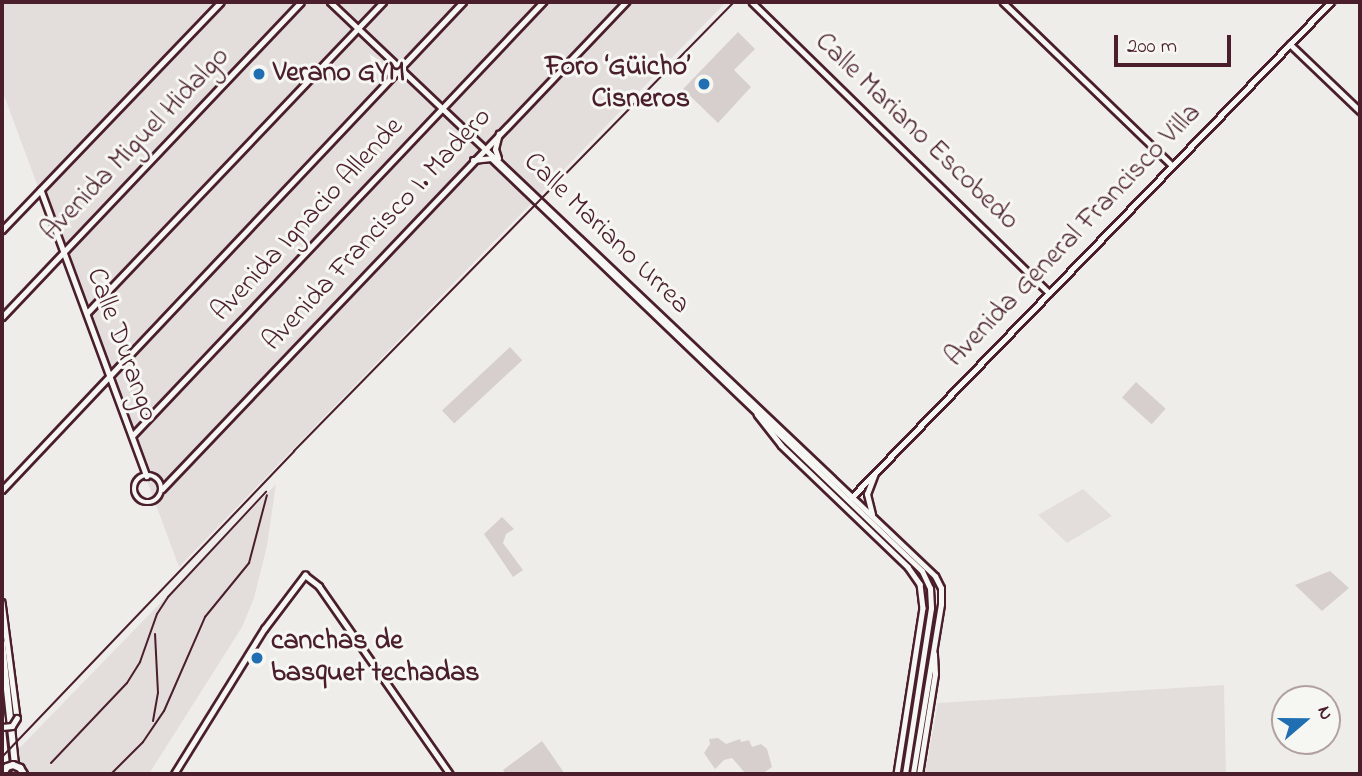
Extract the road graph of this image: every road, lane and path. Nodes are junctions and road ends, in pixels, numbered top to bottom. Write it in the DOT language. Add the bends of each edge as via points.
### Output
graph roads {
  1 [pos="221,2"];
  2 [pos="301,2"];
  3 [pos="331,2"];
  4 [pos="383,2"];
  5 [pos="463,2"];
  6 [pos="543,2"];
  7 [pos="626,2"];
  8 [pos="752,2"];
  9 [pos="1003,2"];
  10 [pos="1331,2"];
  11 [pos="358,28"];
  12 [pos="1290,44"];
  13 [pos="401,68"];
  14 [pos="443,107"];
  15 [pos="1360,111"];
  16 [pos="499,133"];
  17 [pos="485,147"];
  18 [pos="473,160"];
  19 [pos="499,161"];
  20 [pos="1172,166"];
  21 [pos="40,189"];
  22 [pos="2,230"];
  23 [pos="64,251"];
  24 [pos="1049,292"];
  25 [pos="86,313"];
  26 [pos="2,317"];
  27 [pos="110,375"];
  28 [pos="757,414"];
  29 [pos="132,436"];
  30 [pos="875,473"];
  31 [pos="147,476"];
  32 [pos="162,489"];
  33 [pos="2,490"];
  34 [pos="850,499"];
  35 [pos="874,517"];
  36 [pos="2,602"];
  37 [pos="923,632"];
  38 [pos="2,643"];
  39 [pos="933,651"];
  40 [pos="2,728"];
  41 [pos="5,774"];
  42 [pos="16,774"];
  43 [pos="24,774"];
  44 [pos="174,774"];
  45 [pos="450,774"];
  46 [pos="897,774"];
  47 [pos="905,774"];
  48 [pos="913,774"];
  49 [pos="919,774"];
  1 -- 21 [label="main road"];
  2 -- 23 [label="main road, Avenida Miguel Hidalgo"];
  3 -- 11 [label="main road, Calle Mariano Urrea"];
  4 -- 11 [label="main road"];
  5 -- 13 [label="main road"];
  6 -- 14 [label="main road, Avenida Ignacio Allende"];
  7 -- 16 [label="main road, Avenida Francisco I. Madero"];
  8 -- 24 [label="main road, Calle Mariano Escobedo"];
  9 -- 20 [label="main road"];
  10 -- 12 [label="main road, Avenida General Francisco Villa"];
  11 -- 13 [label="main road, Calle Mariano Urrea"];
  11 -- 25 [label="main road"];
  12 -- 15 [label="main road"];
  12 -- 20 [label="main road, Avenida General Francisco Villa"];
  13 -- 14 [label="main road, Calle Mariano Urrea"];
  13 -- 27 [label="main road"];
  14 -- 17 [label="main road, Calle Mariano Urrea"];
  14 -- 29 [label="main road, Avenida Ignacio Allende"];
  16 -- 17 [label="main road, Avenida Francisco I. Madero"];
  16 -- 19 [label="main road" via="495,149"];
  17 -- 18 [label="main road, Avenida Francisco I. Madero"];
  17 -- 19 [label="main road, Calle Mariano Urrea"];
  18 -- 28 [label="main road, Calle Mariano Urrea" via="491,158"];
  18 -- 32 [label="main road, Avenida Francisco I. Madero"];
  19 -- 34 [label="main road, Calle Mariano Urrea"];
  20 -- 24 [label="main road, Avenida General Francisco Villa"];
  21 -- 22 [label="main road"];
  21 -- 23 [label="main road, Calle Durango"];
  23 -- 25 [label="main road, Calle Durango"];
  23 -- 26 [label="main road, Avenida Miguel Hidalgo"];
  24 -- 30 [label="main road, Avenida General Francisco Villa"];
  25 -- 27 [label="main road, Calle Durango"];
  27 -- 29 [label="main road, Calle Durango"];
  27 -- 33 [label="main road"];
  28 -- 34 [label="main road, Calle Mariano Urrea"];
  28 -- 37 [label="main road" via="781,444 915,575 923,595"];
  29 -- 31 [label="main road, Calle Durango"];
  30 -- 34 [label="main road, Avenida General Francisco Villa"];
  30 -- 35 [label="main road" via="867,494"];
  31 -- 32 [label="main road" via="156,478"];
  31 -- 32 [label="main road" via="137,482 138,498 153,502"];
  34 -- 35 [label="main road"];
  34 -- 37 [label="main road" via="925,576 930,594"];
  35 -- 39 [label="main road" via="938,580 941,604"];
  36 -- 40 [label="main road, bridge" via="16,718 12,726"];
  37 -- 46 [label="main road"];
  37 -- 47 [label="main road"];
  38 -- 42 [label="highway"];
  39 -- 48 [label="main road"];
  39 -- 49 [label="main road" via="935,674"];
  40 -- 41 [label="highway"];
  41 -- 43 [label="highway, bridge" via="13,765"];
  44 -- 45 [label="main road" via="264,629 304,575 319,586"];
}
